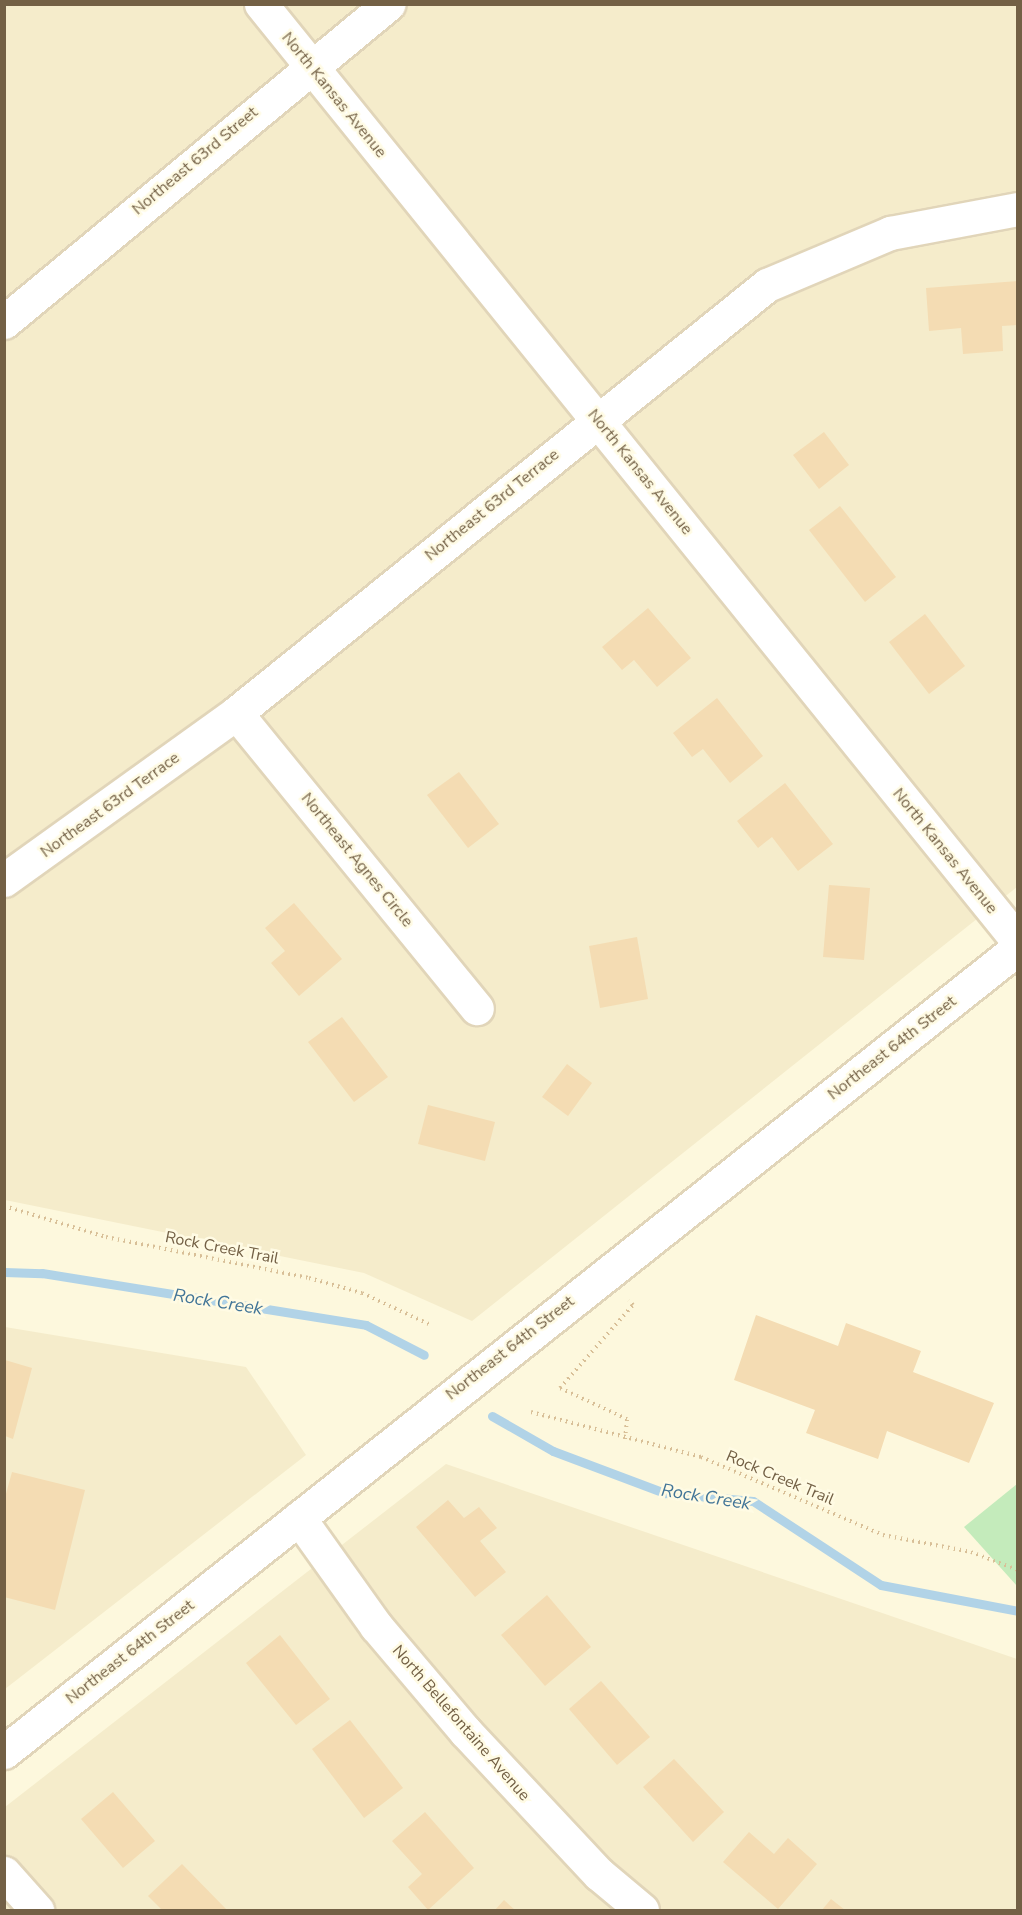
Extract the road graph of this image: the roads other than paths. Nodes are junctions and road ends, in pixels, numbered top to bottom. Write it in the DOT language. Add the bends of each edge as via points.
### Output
graph roads {
  1 [pos="261,4"];
  2 [pos="389,4"];
  3 [pos="310,65"];
  4 [pos="1017,209"];
  5 [pos="4,321"];
  6 [pos="597,419"];
  7 [pos="236,713"];
  8 [pos="4,880"];
  9 [pos="1017,941"];
  10 [pos="1017,948"];
  11 [pos="477,1008"];
  12 [pos="299,1518"];
  13 [pos="4,1752"];
  14 [pos="4,1873"];
  15 [pos="37,1911"];
  16 [pos="642,1911"];
  1 -- 3 [label="street, North Kansas Avenue"];
  2 -- 3 [label="street, Northeast 63rd Street"];
  3 -- 5 [label="street, Northeast 63rd Street"];
  3 -- 6 [label="street, North Kansas Avenue"];
  4 -- 6 [label="street, Northeast 63rd Terrace" via="890,233 767,285"];
  6 -- 7 [label="street, Northeast 63rd Terrace"];
  6 -- 9 [label="street, North Kansas Avenue"];
  7 -- 8 [label="street, Northeast 63rd Terrace"];
  7 -- 11 [label="street, Northeast Agnes Circle"];
  10 -- 12 [label="street, Northeast 64th Street"];
  12 -- 13 [label="street, Northeast 64th Street"];
  12 -- 16 [label="street, North Bellefontaine Avenue" via="376,1626 465,1731 599,1874"];
  14 -- 15 [label="street"];
}
